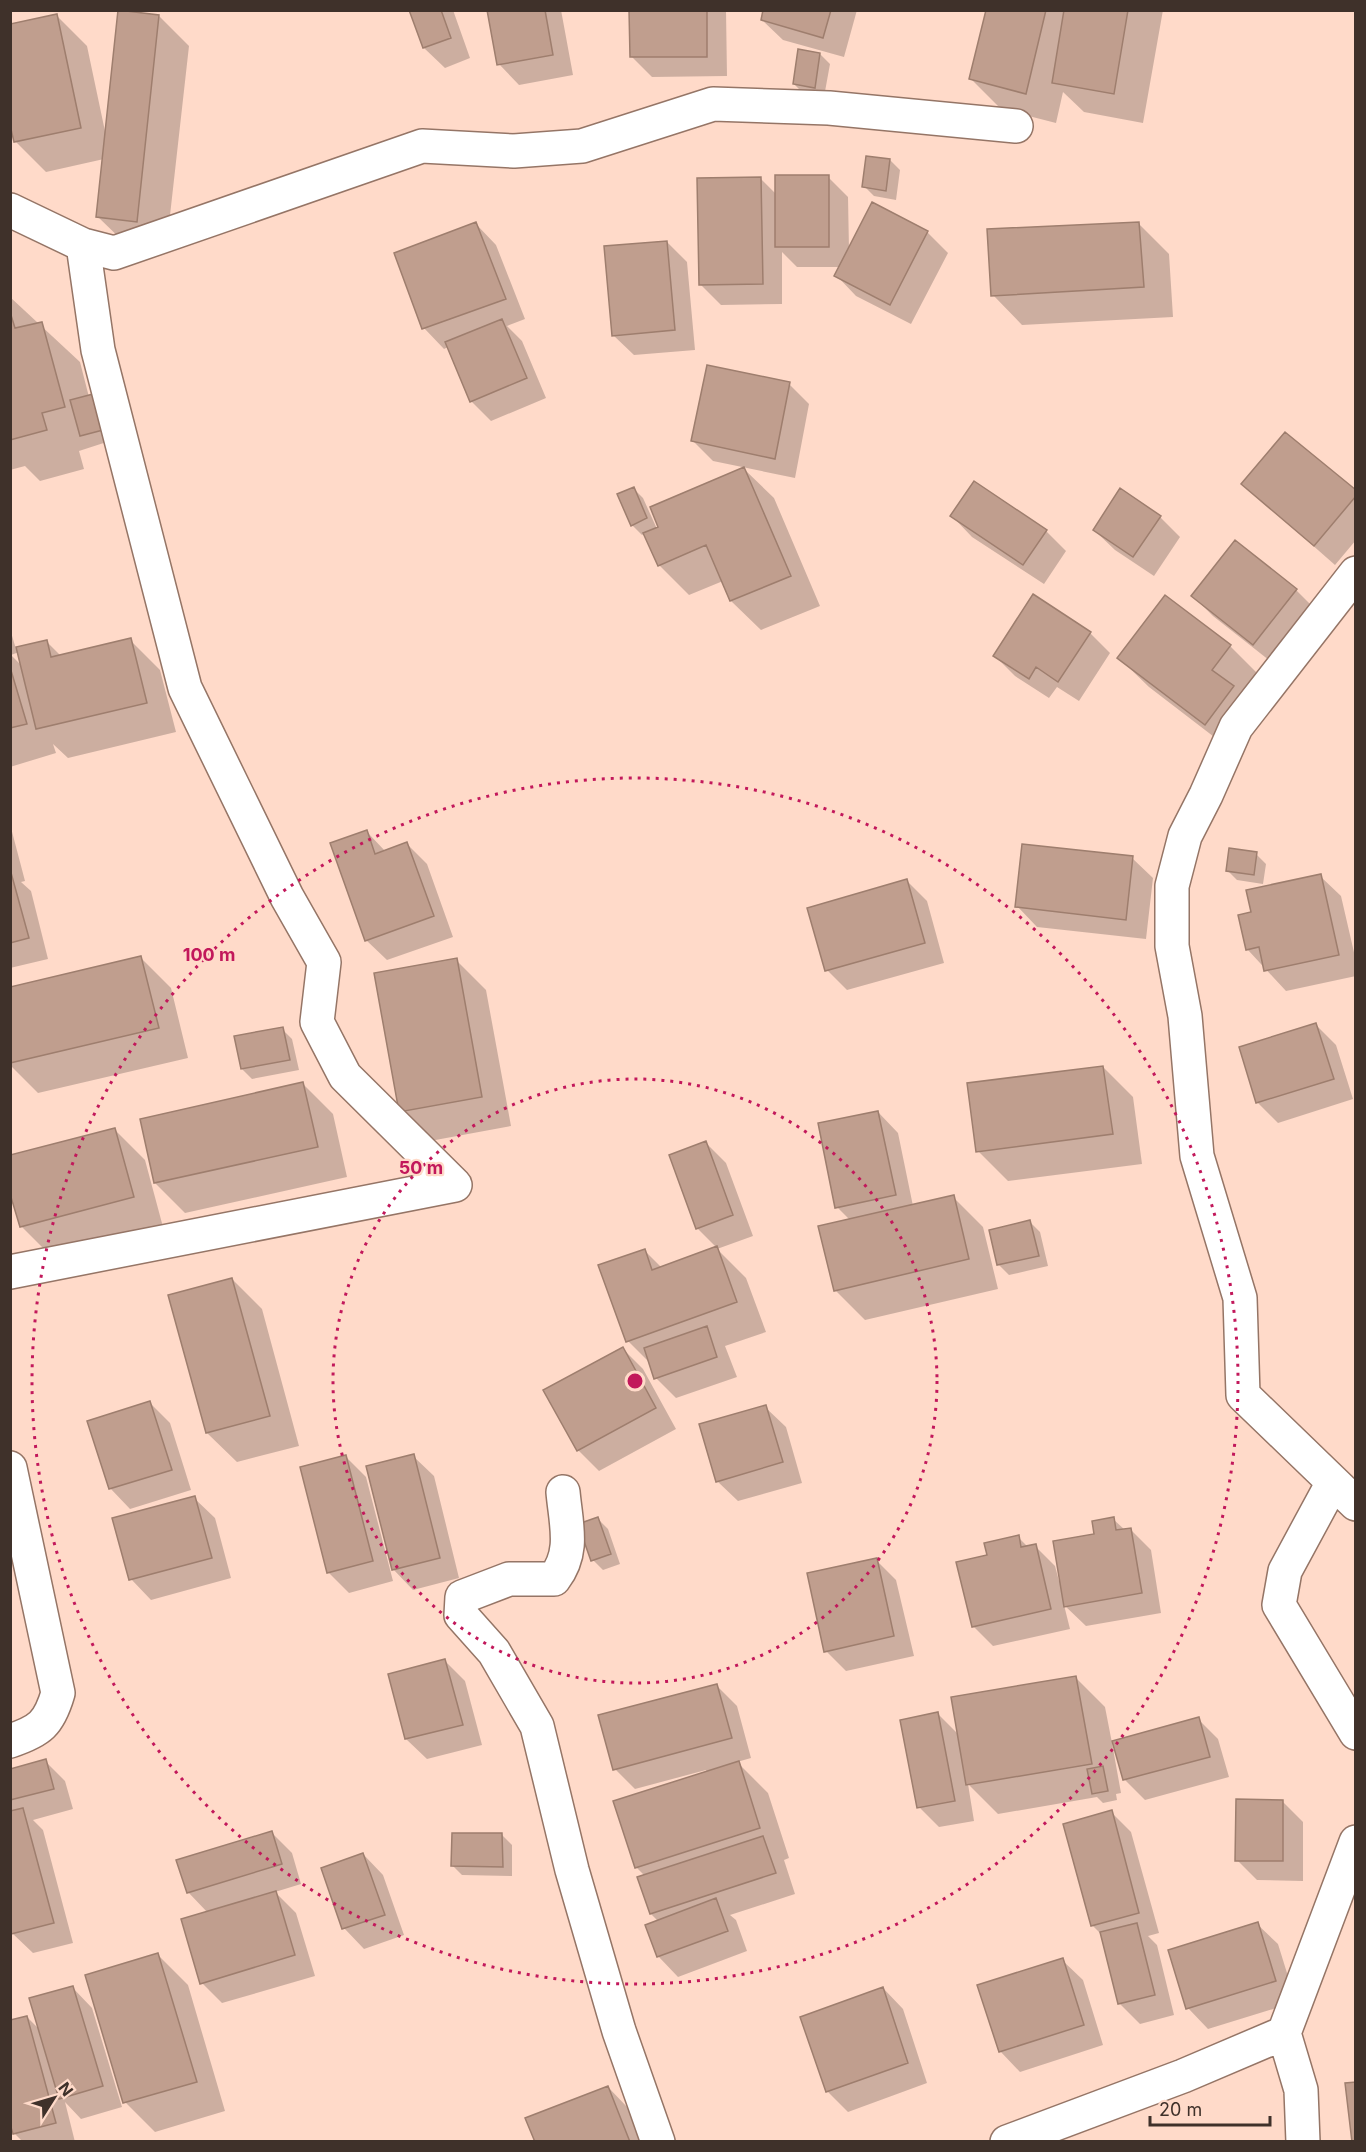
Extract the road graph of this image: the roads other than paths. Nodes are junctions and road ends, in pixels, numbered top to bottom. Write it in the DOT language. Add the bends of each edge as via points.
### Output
graph roads {
  1 [pos="1016,126"];
  2 [pos="10,210"];
  3 [pos="83,245"];
  4 [pos="1356,573"];
  5 [pos="10,1272"];
  6 [pos="10,1468"];
  7 [pos="563,1492"];
  8 [pos="1344,1494"];
  9 [pos="1356,1733"];
  10 [pos="10,1741"];
  11 [pos="1353,1859"];
  12 [pos="1284,2033"];
  13 [pos="658,2142"];
  14 [pos="1007,2142"];
  15 [pos="1304,2142"];
  1 -- 3 [label="street" via="829,108 713,104 582,146 514,151 422,146 114,253"];
  2 -- 3 [label="street"];
  3 -- 5 [label="street" via="98,350 185,688 287,897 324,962 316,1022 345,1076 455,1185"];
  4 -- 8 [label="street" via="1236,727 1185,836 1172,886 1172,946 1185,1016 1197,1156 1240,1298 1243,1395"];
  6 -- 10 [label="street" via="58,1693 51,1716 33,1734"];
  7 -- 13 [label="street" via="568,1553 554,1579 510,1579 462,1596 461,1614 494,1652 537,1726 575,1881 619,2031"];
  8 -- 9 [label="street" via="1285,1570 1279,1605"];
  11 -- 12 [label="street"];
  12 -- 14 [label="street"];
  12 -- 15 [label="street" via="1301,2090"];
}
